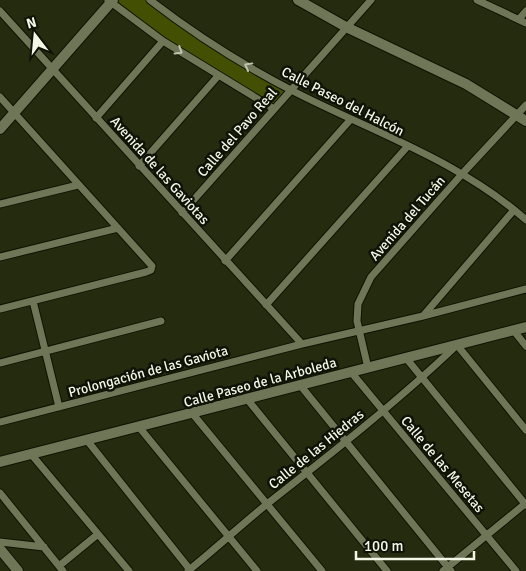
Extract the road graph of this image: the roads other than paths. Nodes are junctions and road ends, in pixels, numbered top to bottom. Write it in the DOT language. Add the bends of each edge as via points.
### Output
graph roads {
  1 [pos="150,0"];
  2 [pos="298,0"];
  3 [pos="370,0"];
  4 [pos="477,0"];
  5 [pos="111,1"];
  6 [pos="526,11"];
  7 [pos="0,12"];
  8 [pos="522,21"];
  9 [pos="346,27"];
  10 [pos="163,41"];
  11 [pos="52,70"];
  12 [pos="218,76"];
  13 [pos="291,90"];
  14 [pos="0,97"];
  15 [pos="526,105"];
  16 [pos="274,109"];
  17 [pos="14,114"];
  18 [pos="517,114"];
  19 [pos="96,118"];
  20 [pos="351,119"];
  21 [pos="526,120"];
  22 [pos="0,129"];
  23 [pos="407,147"];
  24 [pos="140,166"];
  25 [pos="462,174"];
  26 [pos="78,185"];
  27 [pos="0,204"];
  28 [pos="514,210"];
  29 [pos="182,213"];
  30 [pos="526,220"];
  31 [pos="118,228"];
  32 [pos="0,257"];
  33 [pos="225,261"];
  34 [pos="526,289"];
  35 [pos="34,302"];
  36 [pos="266,305"];
  37 [pos="0,309"];
  38 [pos="423,316"];
  39 [pos="161,321"];
  40 [pos="526,327"];
  41 [pos="359,331"];
  42 [pos="514,331"];
  43 [pos="302,344"];
  44 [pos="457,345"];
  45 [pos="526,346"];
  46 [pos="46,352"];
  47 [pos="406,358"];
  48 [pos="0,363"];
  49 [pos="368,368"];
  50 [pos="352,372"];
  51 [pos="422,379"];
  52 [pos="300,385"];
  53 [pos="247,399"];
  54 [pos="59,408"];
  55 [pos="383,412"];
  56 [pos="192,413"];
  57 [pos="0,422"];
  58 [pos="139,427"];
  59 [pos="526,430"];
  60 [pos="86,439"];
  61 [pos="345,441"];
  62 [pos="31,454"];
  63 [pos="0,462"];
  64 [pos="308,473"];
  65 [pos="0,493"];
  66 [pos="268,504"];
  67 [pos="526,504"];
  68 [pos="98,534"];
  69 [pos="229,536"];
  70 [pos="487,536"];
  71 [pos="0,542"];
  72 [pos="44,547"];
  73 [pos="0,549"];
  74 [pos="4,561"];
  75 [pos="61,568"];
  76 [pos="447,570"];
  77 [pos="18,571"];
  78 [pos="129,571"];
  79 [pos="190,571"];
  80 [pos="257,571"];
  81 [pos="322,571"];
  82 [pos="387,571"];
  83 [pos="516,571"];
  13 -- 1 [label="street, Calle Paseo del Halcón, one-way" via="186,28"];
  2 -- 9 [label="street"];
  3 -- 9 [label="street, Calle del Pavo Real"];
  4 -- 8 [label="street"];
  5 -- 10 [label="street"];
  5 -- 11 [label="street"];
  6 -- 8 [label="street"];
  7 -- 11 [label="street, Avenida de las Gaviotas"];
  9 -- 13 [label="street, Calle del Pavo Real"];
  9 -- 18 [label="street" via="466,84"];
  10 -- 12 [label="street, one-way"];
  10 -- 19 [label="street"];
  11 -- 17 [label="street"];
  11 -- 19 [label="street, Avenida de las Gaviotas"];
  12 -- 16 [label="street"];
  12 -- 24 [label="street"];
  13 -- 16 [label="street, Calle del Pavo Real"];
  13 -- 20 [label="street, Calle Paseo del Halcón"];
  14 -- 17 [label="street"];
  15 -- 18 [label="street, Avenida del Tucán"];
  16 -- 29 [label="street, Calle del Pavo Real"];
  17 -- 22 [label="street"];
  17 -- 26 [label="street"];
  18 -- 21 [label="street"];
  18 -- 25 [label="street, Avenida del Tucán"];
  19 -- 24 [label="street, Avenida de las Gaviotas"];
  20 -- 23 [label="street, Calle Paseo del Halcón"];
  20 -- 33 [label="street"];
  23 -- 25 [label="street, Calle Paseo del Halcón"];
  23 -- 36 [label="street"];
  24 -- 29 [label="street, Avenida de las Gaviotas"];
  25 -- 28 [label="street, Calle Paseo del Halcón"];
  25 -- 41 [label="street, Avenida del Tucán" via="372,277 358,304"];
  26 -- 27 [label="street"];
  26 -- 31 [label="street"];
  28 -- 30 [label="street, Calle Paseo del Halcón"];
  28 -- 38 [label="street"];
  29 -- 33 [label="street, Avenida de las Gaviotas"];
  31 -- 32 [label="street"];
  31 -- 35 [label="street" via="152,266 151,270"];
  33 -- 36 [label="street, Avenida de las Gaviotas"];
  34 -- 38 [label="street, Prolongación de las Gaviota"];
  35 -- 37 [label="street"];
  35 -- 46 [label="street"];
  36 -- 43 [label="street, Avenida de las Gaviotas"];
  38 -- 41 [label="street, Prolongación de las Gaviota"];
  39 -- 46 [label="street"];
  40 -- 42 [label="street, Calle Paseo de la Arboleda"];
  41 -- 43 [label="street, Prolongación de las Gaviota"];
  41 -- 49 [label="street, Avenida del Tucán"];
  42 -- 44 [label="street, Calle Paseo de la Arboleda"];
  42 -- 45 [label="street"];
  43 -- 54 [label="street, Prolongación de las Gaviota"];
  44 -- 47 [label="street, Calle Paseo de la Arboleda"];
  44 -- 51 [label="street, Calle de las Hiedras"];
  44 -- 59 [label="street"];
  46 -- 48 [label="street"];
  46 -- 54 [label="street"];
  47 -- 49 [label="street, Calle Paseo de la Arboleda"];
  47 -- 51 [label="street"];
  49 -- 50 [label="street, Calle Paseo de la Arboleda"];
  50 -- 52 [label="street, Calle Paseo de la Arboleda"];
  50 -- 55 [label="street, Calle de las Mesetas"];
  51 -- 55 [label="street, Calle de las Hiedras"];
  51 -- 67 [label="street"];
  52 -- 53 [label="street, Calle Paseo de la Arboleda"];
  52 -- 61 [label="street"];
  53 -- 56 [label="street, Calle Paseo de la Arboleda"];
  53 -- 64 [label="street"];
  54 -- 57 [label="street, Prolongación de las Gaviota"];
  55 -- 61 [label="street, Calle de las Hiedras"];
  55 -- 70 [label="street, Calle de las Mesetas"];
  56 -- 58 [label="street, Calle Paseo de la Arboleda"];
  56 -- 66 [label="street"];
  58 -- 60 [label="street, Calle Paseo de la Arboleda"];
  58 -- 69 [label="street"];
  60 -- 62 [label="street, Calle Paseo de la Arboleda"];
  60 -- 79 [label="street"];
  61 -- 64 [label="street, Calle de las Hiedras"];
  61 -- 76 [label="street"];
  62 -- 63 [label="street, Calle Paseo de la Arboleda"];
  62 -- 68 [label="street"];
  64 -- 66 [label="street, Calle de las Hiedras"];
  64 -- 82 [label="street"];
  65 -- 72 [label="street"];
  66 -- 69 [label="street, Calle de las Hiedras"];
  66 -- 81 [label="street"];
  67 -- 70 [label="street"];
  68 -- 75 [label="street"];
  68 -- 78 [label="street"];
  69 -- 79 [label="street, Calle de las Hiedras"];
  69 -- 80 [label="street"];
  70 -- 76 [label="street"];
  70 -- 83 [label="street, Calle de las Mesetas"];
  71 -- 72 [label="street"];
  72 -- 75 [label="street"];
  73 -- 74 [label="street"];
  74 -- 77 [label="street"];
}
